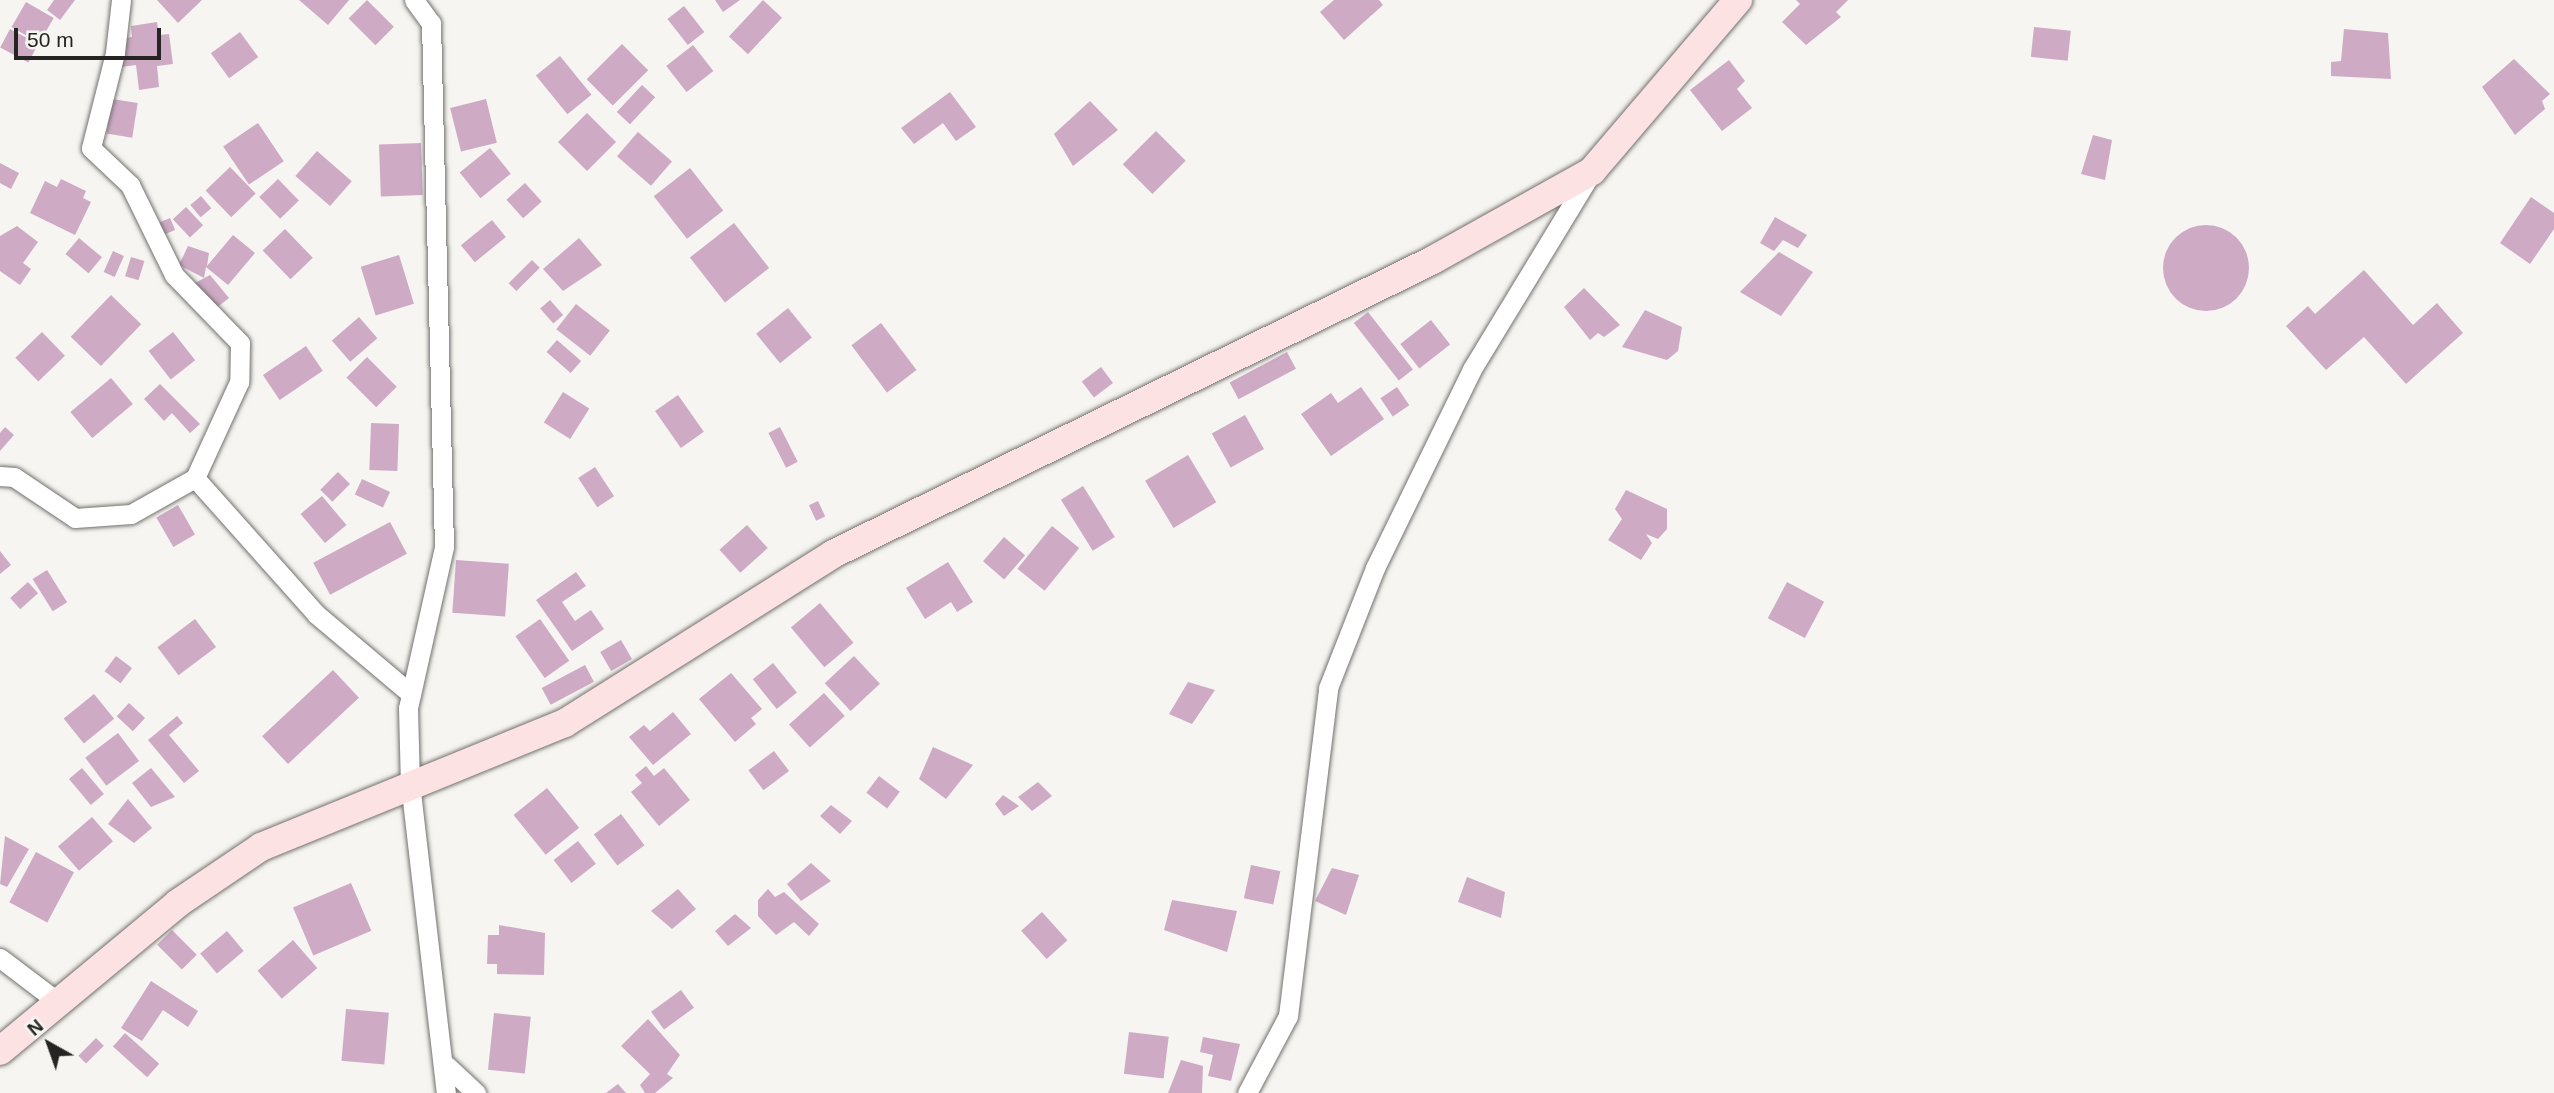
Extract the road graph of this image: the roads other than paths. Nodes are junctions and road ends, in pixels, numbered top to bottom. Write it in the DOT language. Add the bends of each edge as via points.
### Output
graph roads {
  1 [pos="121,0"];
  2 [pos="414,0"];
  3 [pos="1738,0"];
  4 [pos="1592,171"];
  5 [pos="0,476"];
  6 [pos="195,478"];
  7 [pos="411,694"];
  8 [pos="410,783"];
  9 [pos="0,958"];
  10 [pos="58,1002"];
  11 [pos="0,1051"];
  12 [pos="447,1066"];
  13 [pos="446,1093"];
  14 [pos="476,1093"];
  15 [pos="1247,1093"];
  1 -- 6 [label="street" via="115,53 90,148 130,185 174,275 240,343 239,382"];
  2 -- 7 [label="street" via="431,23 444,547"];
  3 -- 4 [label="street"];
  4 -- 8 [label="street" via="1433,260 833,554 565,723"];
  4 -- 15 [label="street" via="1472,369 1375,568 1328,688 1288,1016"];
  5 -- 6 [label="street" via="14,477 75,518 131,514"];
  6 -- 7 [label="street" via="316,614"];
  7 -- 8 [label="street"];
  8 -- 10 [label="street" via="261,847 178,903"];
  8 -- 12 [label="street"];
  9 -- 10 [label="street"];
  10 -- 11 [label="street"];
  12 -- 13 [label="street"];
  12 -- 14 [label="street"];
}
